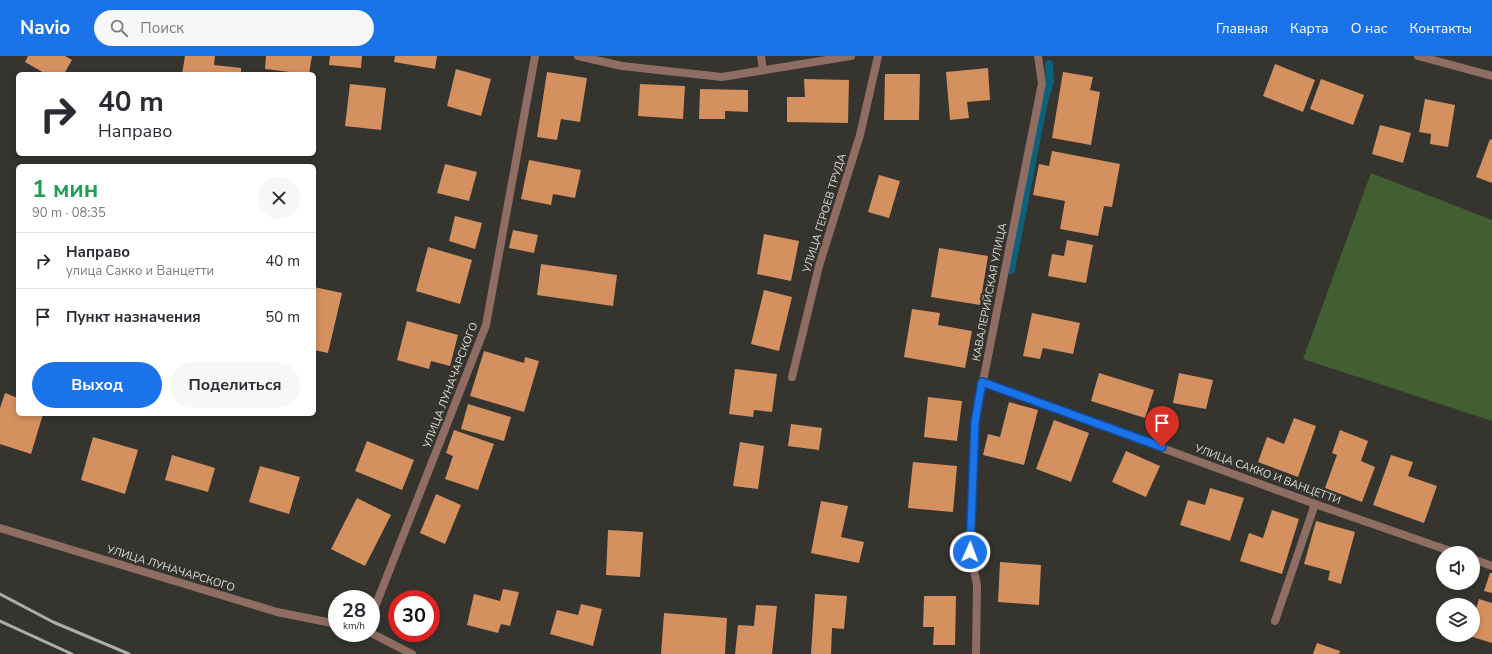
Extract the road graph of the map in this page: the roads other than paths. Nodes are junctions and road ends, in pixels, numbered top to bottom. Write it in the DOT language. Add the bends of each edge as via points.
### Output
graph roads {
  1 [pos="535,56"];
  2 [pos="578,56"];
  3 [pos="761,56"];
  4 [pos="851,56"];
  5 [pos="878,56"];
  6 [pos="1038,56"];
  7 [pos="1418,56"];
  8 [pos="763,70"];
  9 [pos="1492,76"];
  10 [pos="792,377"];
  11 [pos="982,382"];
  12 [pos="1315,504"];
  13 [pos="0,528"];
  14 [pos="1436,546"];
  15 [pos="1480,562"];
  16 [pos="1492,566"];
  17 [pos="380,594"];
  18 [pos="1275,621"];
  19 [pos="328,622"];
  20 [pos="380,638"];
  21 [pos="412,654"];
  22 [pos="976,654"];
  1 -- 17 [label="street, УЛИЦА ЛУНАЧАРСКОГО" via="486,325"];
  2 -- 8 [label="street" via="622,66 722,77"];
  3 -- 8 [label="street"];
  4 -- 8 [label="street"];
  5 -- 10 [label="street, УЛИЦА ГЕРОЕВ ТРУДА" via="860,135 819,266"];
  6 -- 11 [label="street, КАВАЛЕРИЙСКАЯ УЛИЦА" via="1042,83"];
  7 -- 9 [label="street"];
  11 -- 12 [label="street, УЛИЦА САККО И ВАНЦЕТТИ"];
  11 -- 22 [label="street, КАВАЛЕРИЙСКАЯ УЛИЦА" via="975,422 970,552 976,585"];
  12 -- 14 [label="street, УЛИЦА САККО И ВАНЦЕТТИ"];
  12 -- 18 [label="street"];
  13 -- 19 [label="street, УЛИЦА ЛУНАЧАРСКОГО" via="277,612"];
  15 -- 16 [label="street"];
  20 -- 21 [label="street"];
}
